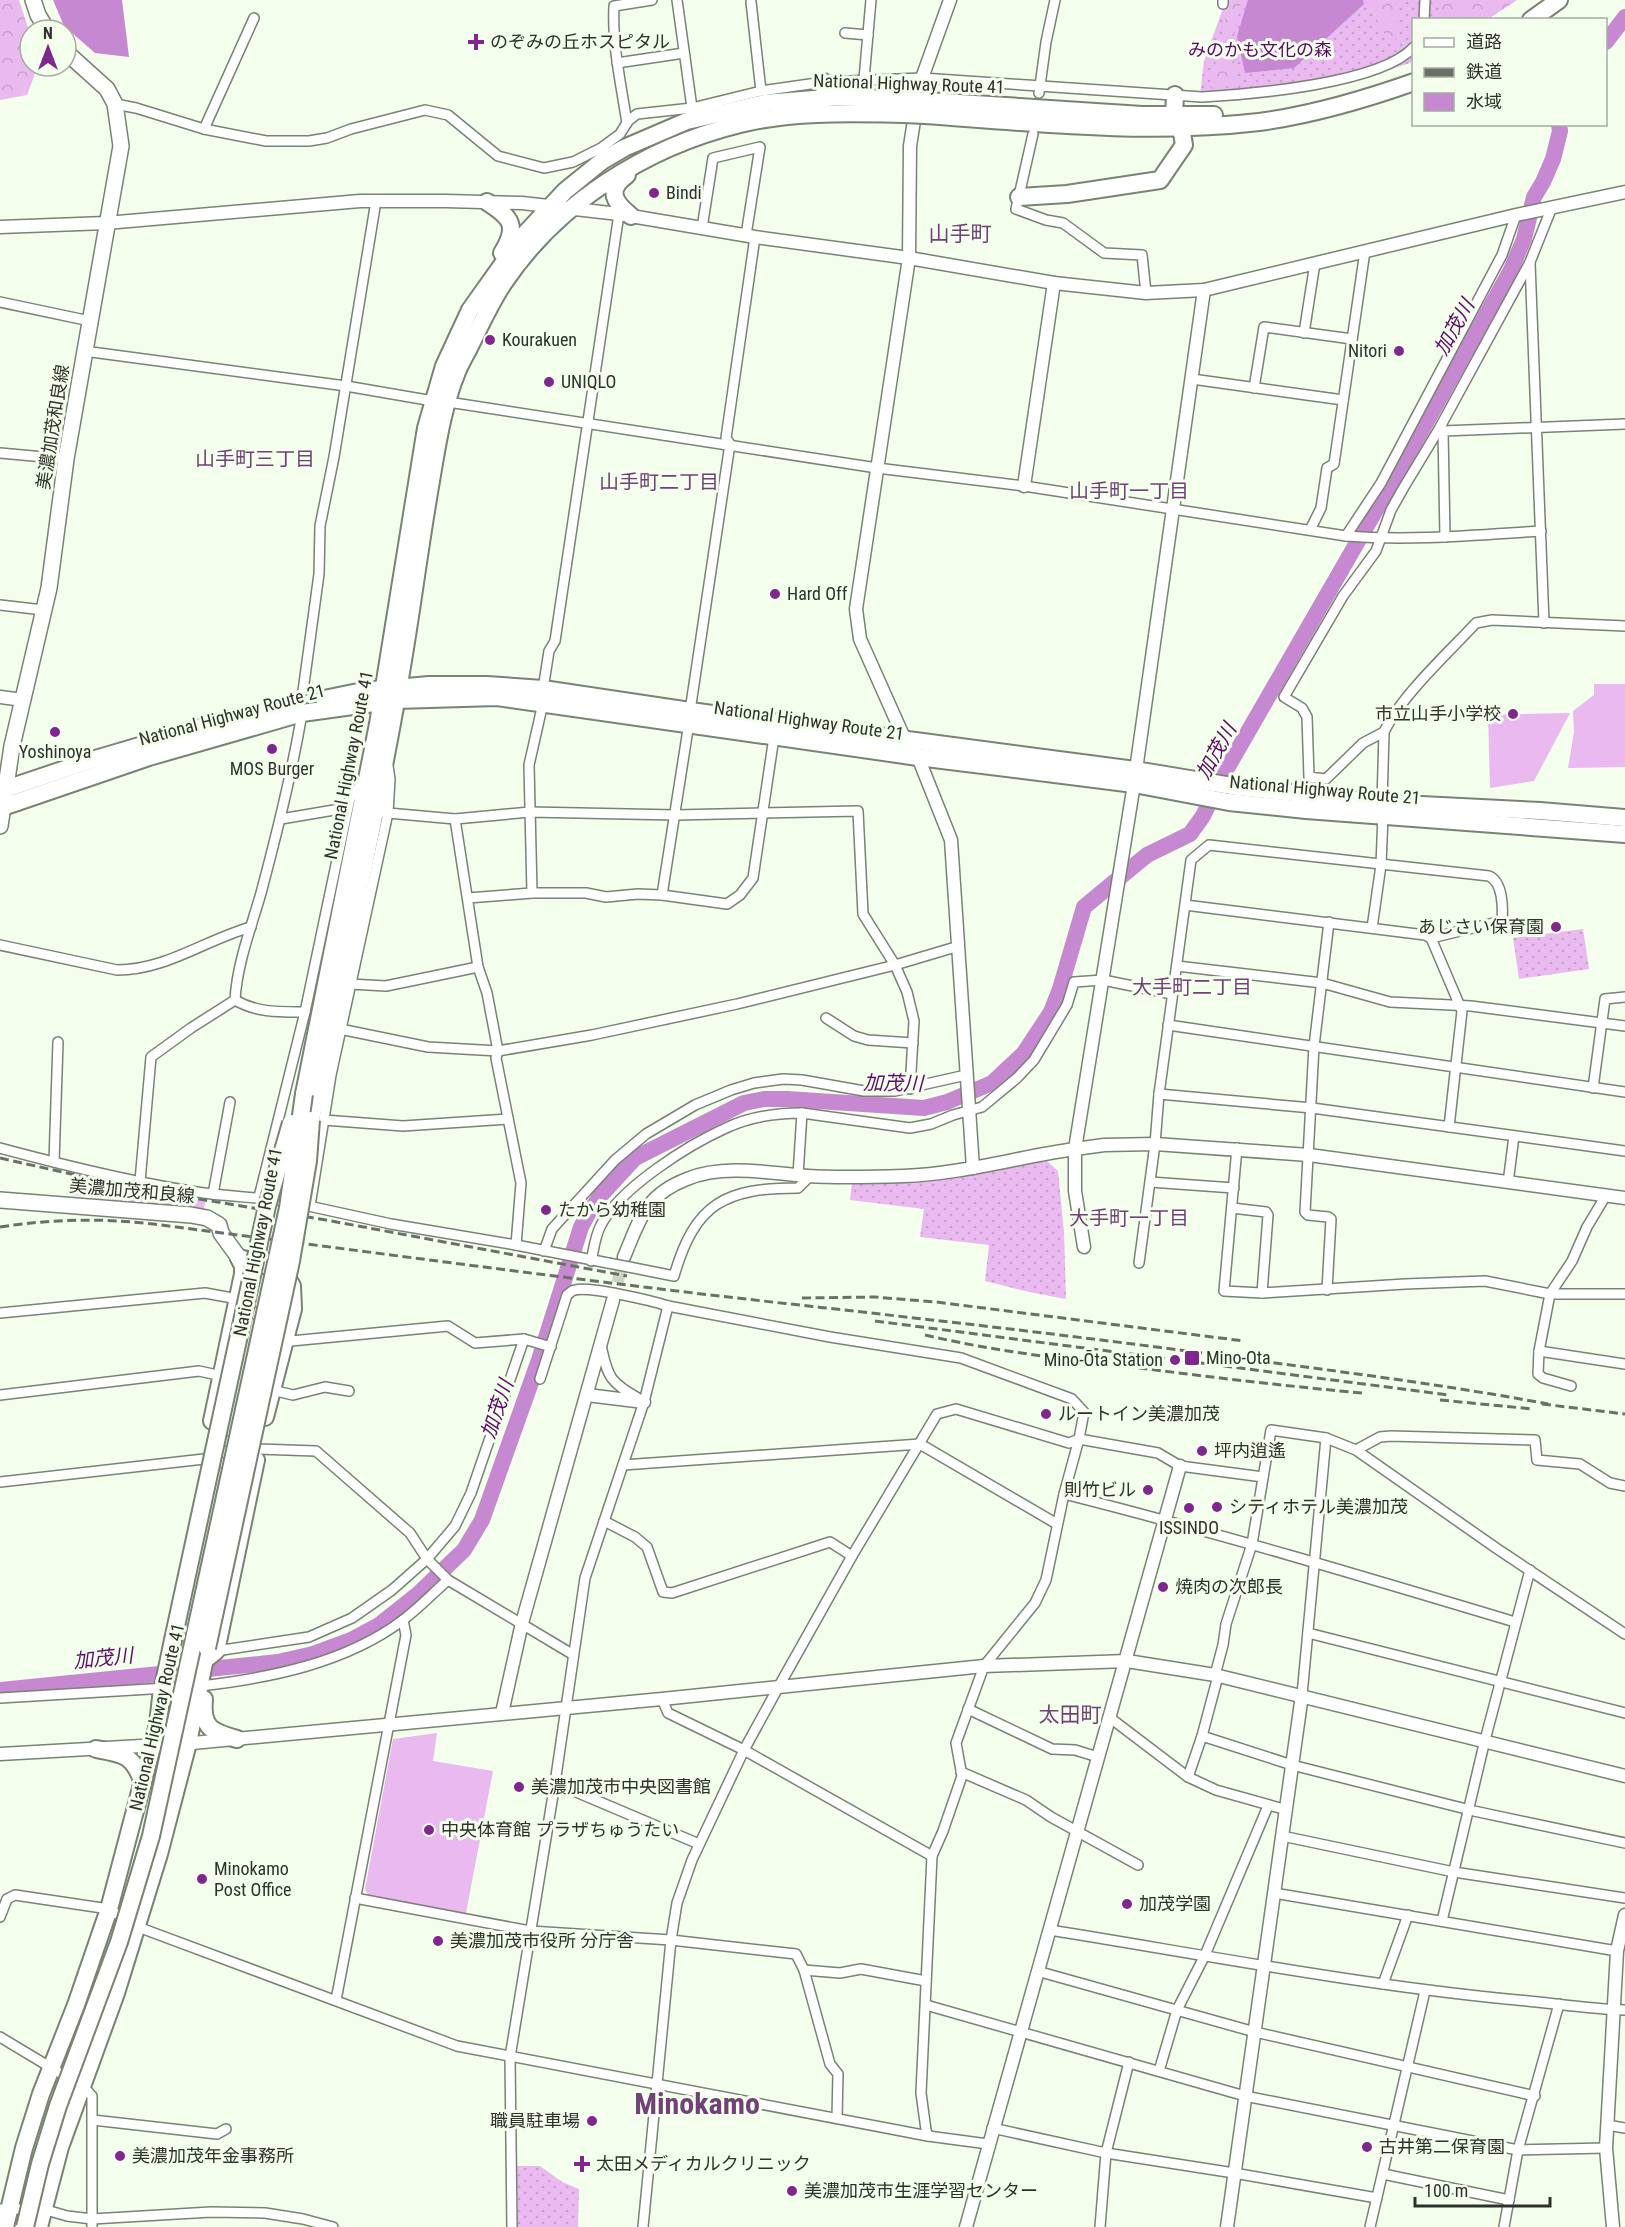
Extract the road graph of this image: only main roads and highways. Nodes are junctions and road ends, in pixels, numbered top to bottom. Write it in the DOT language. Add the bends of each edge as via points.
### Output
graph roads {
  1 [pos="33,0"];
  2 [pos="1559,0"];
  3 [pos="1541,6"];
  4 [pos="40,18"];
  5 [pos="1524,18"];
  6 [pos="78,63"];
  7 [pos="1412,74"];
  8 [pos="1412,82"];
  9 [pos="1175,95"];
  10 [pos="906,107"];
  11 [pos="1178,121"];
  12 [pos="660,153"];
  13 [pos="1019,197"];
  14 [pos="486,202"];
  15 [pos="625,215"];
  16 [pos="488,284"];
  17 [pos="440,401"];
  18 [pos="390,694"];
  19 [pos="690,717"];
  20 [pos="1134,777"];
  21 [pos="1208,791"];
  22 [pos="2,799"];
  23 [pos="1383,809"];
  24 [pos="1625,818"];
  25 [pos="0,826"];
  26 [pos="1625,834"];
  27 [pos="327,1007"];
  28 [pos="304,1094"];
  29 [pos="317,1120"];
  30 [pos="0,1200"];
  31 [pos="239,1258"];
  32 [pos="165,1661"];
  33 [pos="206,1664"];
  34 [pos="237,1739"];
  35 [pos="188,1743"];
  36 [pos="153,1745"];
  37 [pos="96,1749"];
  38 [pos="143,1784"];
  39 [pos="122,1859"];
  40 [pos="4,2209"];
  41 [pos="5,2227"];
  42 [pos="25,2227"];
  43 [pos="30,2227"];
  44 [pos="39,2227"];
  1 -- 4 [label="main road"];
  2 -- 3 [label="highway"];
  3 -- 5 [label="highway"];
  6 -- 22 [label="main road, 美濃加茂和良線" via="107,89 115,104 121,146 66,459 49,588"];
  7 -- 11 [label="highway, National Highway Route 41" via="1315,104"];
  8 -- 11 [label="highway, National Highway Route 41" via="1318,112 1259,122"];
  9 -- 11 [label="highway"];
  10 -- 11 [label="highway, National Highway Route 41, bridge" via="1065,111"];
  10 -- 12 [label="highway, National Highway Route 41" via="740,124"];
  10 -- 16 [label="highway, National Highway Route 41" via="824,90 729,110 656,133 580,177 522,237"];
  11 -- 13 [label="highway" via="1184,145 1160,180"];
  12 -- 15 [label="highway" via="617,184 616,200"];
  12 -- 17 [label="highway, National Highway Route 41" via="591,192 544,233 502,286"];
  14 -- 16 [label="highway" via="505,213 512,225 510,240 492,267"];
  16 -- 17 [label="highway, National Highway Route 41" via="463,323 444,366"];
  17 -- 18 [label="highway, National Highway Route 41" via="417,482"];
  18 -- 19 [label="highway, National Highway Route 21" via="543,696"];
  18 -- 22 [label="highway, National Highway Route 21" via="302,713"];
  18 -- 22 [label="highway, National Highway Route 21" via="363,691 231,719 92,760"];
  18 -- 27 [label="highway, National Highway Route 41" via="367,778"];
  18 -- 27 [label="highway, National Highway Route 41" via="382,814"];
  19 -- 20 [label="highway, National Highway Route 21" via="905,740"];
  19 -- 20 [label="highway, National Highway Route 21" via="774,737 918,757"];
  20 -- 21 [label="highway, National Highway Route 21"];
  21 -- 23 [label="highway, National Highway Route 21" via="1238,787"];
  21 -- 23 [label="highway, National Highway Route 21" via="1229,802 1306,810"];
  22 -- 25 [label="main road, 美濃加茂和良線"];
  23 -- 24 [label="highway, National Highway Route 21" via="1540,811"];
  23 -- 26 [label="highway, National Highway Route 21"];
  27 -- 28 [label="highway, National Highway Route 41"];
  27 -- 29 [label="highway, National Highway Route 41"];
  28 -- 32 [label="highway, bridge" via="290,1125 267,1206 173,1640"];
  28 -- 42 [label="highway, National Highway Route 41, bridge" via="288,1208 151,1836 119,1942 55,2116"];
  29 -- 33 [label="highway, bridge"];
  29 -- 43 [label="highway, National Highway Route 41, bridge" via="159,1826 132,1920 51,2141"];
  30 -- 31 [label="main road, 美濃加茂和良線" via="207,1218 219,1225"];
  31 -- 32 [label="highway" via="243,1266 238,1299"];
  31 -- 33 [label="highway" via="284,1273 292,1286 293,1310"];
  32 -- 36 [label="highway"];
  33 -- 34 [label="highway" via="202,1712 206,1723 214,1732"];
  33 -- 35 [label="highway"];
  33 -- 36 [label="highway" via="171,1737"];
  35 -- 39 [label="highway" via="163,1763"];
  35 -- 44 [label="highway" via="138,1927 84,2098 60,2147"];
  36 -- 38 [label="highway"];
  37 -- 38 [label="highway" via="124,1755"];
  38 -- 39 [label="highway"];
  39 -- 40 [label="highway" via="109,1909"];
  40 -- 41 [label="highway"];
}
